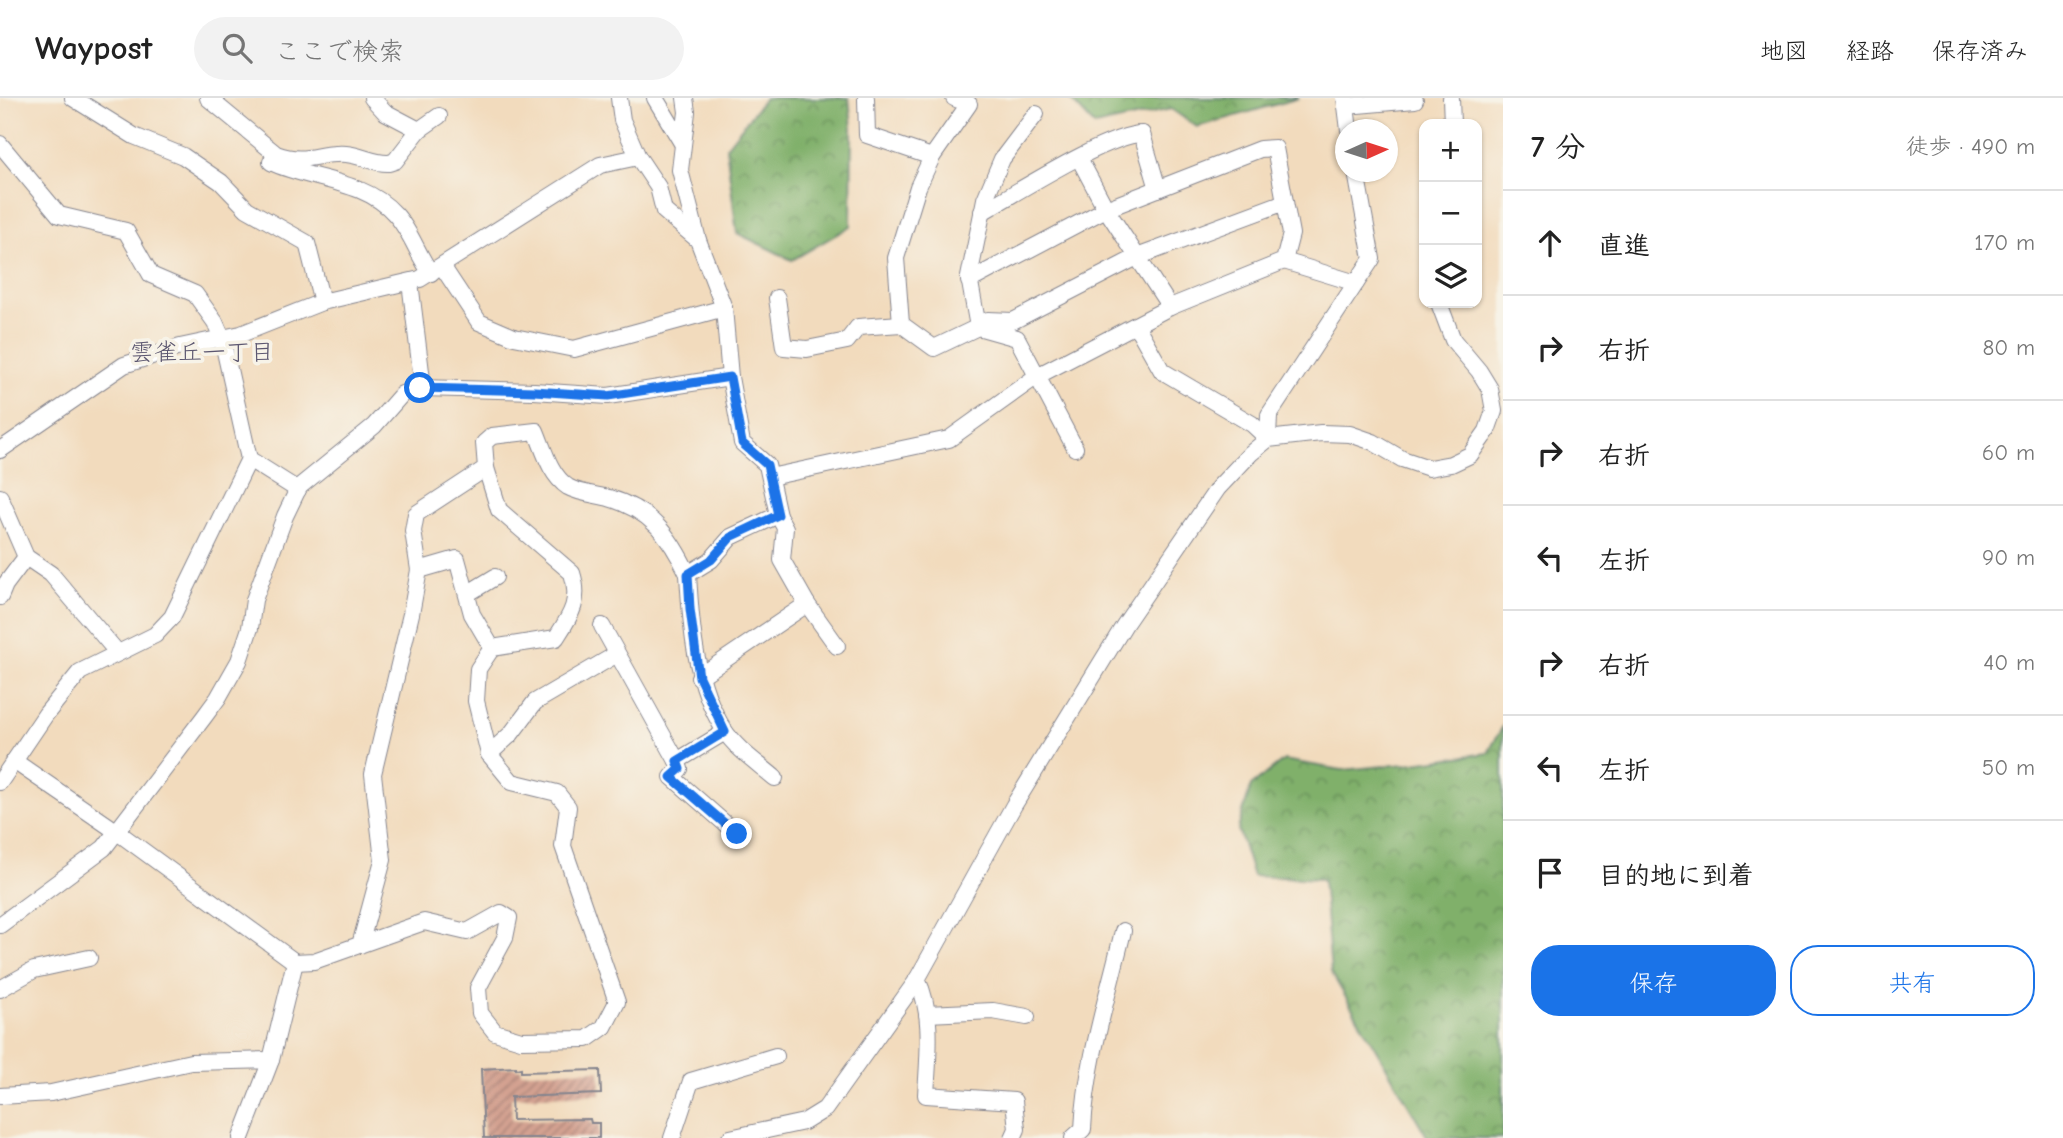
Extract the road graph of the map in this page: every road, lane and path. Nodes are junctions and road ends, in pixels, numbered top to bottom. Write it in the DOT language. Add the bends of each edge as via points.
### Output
graph roads {
  1 [pos="73,98"];
  2 [pos="208,98"];
  3 [pos="372,98"];
  4 [pos="619,98"];
  5 [pos="655,98"];
  6 [pos="685,98"];
  7 [pos="866,98"];
  8 [pos="954,98"];
  9 [pos="1451,98"];
  10 [pos="1415,100"];
  11 [pos="1345,102"];
  12 [pos="1036,114"];
  13 [pos="439,116"];
  14 [pos="1452,119"];
  15 [pos="419,130"];
  16 [pos="253,135"];
  17 [pos="0,144"];
  18 [pos="682,144"];
  19 [pos="638,157"];
  20 [pos="933,157"];
  21 [pos="1079,158"];
  22 [pos="1358,182"];
  23 [pos="1158,189"];
  24 [pos="1285,202"];
  25 [pos="1106,209"];
  26 [pos="982,212"];
  27 [pos="698,240"];
  28 [pos="1137,257"];
  29 [pos="1284,261"];
  30 [pos="436,270"];
  31 [pos="969,281"];
  32 [pos="410,282"];
  33 [pos="1356,283"];
  34 [pos="777,298"];
  35 [pos="322,302"];
  36 [pos="1170,307"];
  37 [pos="724,308"];
  38 [pos="1440,308"];
  39 [pos="901,324"];
  40 [pos="1136,325"];
  41 [pos="978,327"];
  42 [pos="222,338"];
  43 [pos="1037,376"];
  44 [pos="730,377"];
  45 [pos="423,388"];
  46 [pos="1268,439"];
  47 [pos="1075,448"];
  48 [pos="0,450"];
  49 [pos="249,459"];
  50 [pos="486,468"];
  51 [pos="770,477"];
  52 [pos="298,490"];
  53 [pos="0,497"];
  54 [pos="778,515"];
  55 [pos="26,557"];
  56 [pos="419,570"];
  57 [pos="688,574"];
  58 [pos="495,577"];
  59 [pos="467,594"];
  60 [pos="0,597"];
  61 [pos="807,604"];
  62 [pos="602,625"];
  63 [pos="837,646"];
  64 [pos="492,648"];
  65 [pos="117,652"];
  66 [pos="617,654"];
  67 [pos="699,677"];
  68 [pos="725,732"];
  69 [pos="488,754"];
  70 [pos="14,761"];
  71 [pos="677,761"];
  72 [pos="775,778"];
  73 [pos="0,782"];
  74 [pos="116,831"];
  75 [pos="737,834"];
  76 [pos="0,925"];
  77 [pos="1123,931"];
  78 [pos="360,945"];
  79 [pos="89,958"];
  80 [pos="295,961"];
  81 [pos="917,979"];
  82 [pos="0,989"];
  83 [pos="927,1014"];
  84 [pos="1027,1017"];
  85 [pos="776,1056"];
  86 [pos="271,1060"];
  87 [pos="0,1096"];
  88 [pos="240,1138"];
  89 [pos="672,1138"];
  90 [pos="730,1138"];
  91 [pos="1013,1138"];
  92 [pos="1073,1138"];
  1 -- 35 [label="street" via="134,136 183,156 220,182 247,209 307,243"];
  2 -- 16 [label="street"];
  3 -- 15 [label="street" via="385,112"];
  4 -- 19 [label="street" via="622,120"];
  5 -- 18 [label="street"];
  6 -- 18 [label="street"];
  7 -- 20 [label="street" via="867,135"];
  8 -- 20 [label="street" via="969,104"];
  9 -- 14 [label="street"];
  10 -- 11 [label="street"];
  12 -- 26 [label="street" via="1002,159"];
  13 -- 15 [label="street"];
  15 -- 16 [label="street" via="396,161 389,163 345,154 289,158"];
  16 -- 30 [label="street" via="272,163 382,202"];
  17 -- 42 [label="street" via="59,215 125,231 151,275 195,294"];
  18 -- 27 [label="street" via="680,170"];
  19 -- 27 [label="street" via="658,187 664,211"];
  19 -- 30 [label="street" via="600,165"];
  20 -- 39 [label="street" via="918,187 896,258"];
  21 -- 23 [label="street" via="1129,134 1142,134"];
  21 -- 25 [label="street"];
  21 -- 26 [label="street"];
  22 -- 33 [label="street" via="1372,259"];
  23 -- 24 [label="street" via="1260,149 1275,148"];
  23 -- 25 [label="street"];
  24 -- 28 [label="street"];
  24 -- 29 [label="street" via="1291,234"];
  25 -- 28 [label="street"];
  25 -- 31 [label="street"];
  26 -- 31 [label="street"];
  27 -- 37 [label="street"];
  28 -- 36 [label="street"];
  28 -- 41 [label="street" via="1013,321 988,320"];
  29 -- 33 [label="street"];
  29 -- 36 [label="street"];
  30 -- 32 [label="street"];
  30 -- 37 [label="street" via="479,322 514,337 574,349"];
  31 -- 41 [label="street"];
  32 -- 35 [label="street"];
  32 -- 45 [label="street"];
  33 -- 46 [label="street" via="1269,415"];
  34 -- 39 [label="street" via="784,346 807,349 847,341 858,327"];
  35 -- 42 [label="street"];
  36 -- 40 [label="street"];
  37 -- 44 [label="street"];
  38 -- 46 [label="street" via="1453,340 1490,389 1494,411 1488,431 1469,455 1429,468 1350,435"];
  39 -- 41 [label="street" via="934,348"];
  40 -- 43 [label="street"];
  40 -- 46 [label="street" via="1162,371 1252,424"];
  41 -- 43 [label="street" via="1017,338"];
  42 -- 48 [label="street" via="124,365"];
  42 -- 49 [label="street"];
  43 -- 47 [label="street"];
  43 -- 51 [label="street" via="949,439"];
  44 -- 45 [label="street" via="608,396"];
  44 -- 51 [label="street" via="742,443 767,465"];
  45 -- 52 [label="street" via="402,394 374,426"];
  46 -- 81 [label="street" via="1219,488 1125,624 1014,805"];
  49 -- 52 [label="street"];
  49 -- 65 [label="street" via="172,617 155,635"];
  50 -- 56 [label="street" via="416,514 413,531"];
  50 -- 57 [label="street" via="484,443 492,436 536,431 552,470 568,487 630,504 674,545"];
  50 -- 64 [label="street" via="499,510 572,573 577,587 573,614 556,638"];
  51 -- 54 [label="street"];
  52 -- 74 [label="street" via="254,600 239,661 218,698"];
  53 -- 55 [label="street"];
  54 -- 57 [label="street" via="731,537 711,560"];
  54 -- 61 [label="street" via="785,528 782,560"];
  55 -- 60 [label="street"];
  55 -- 65 [label="street" via="51,575"];
  56 -- 59 [label="street" via="457,559"];
  56 -- 78 [label="street" via="373,774 383,860"];
  57 -- 67 [label="street"];
  58 -- 59 [label="street"];
  59 -- 64 [label="street" via="472,614"];
  61 -- 63 [label="street"];
  61 -- 67 [label="street"];
  62 -- 66 [label="street"];
  64 -- 69 [label="street" via="478,669 476,701"];
  65 -- 70 [label="street" via="80,672"];
  66 -- 69 [label="street" via="535,702 511,734"];
  66 -- 71 [label="street"];
  67 -- 68 [label="street"];
  68 -- 71 [label="street"];
  68 -- 72 [label="street"];
  69 -- 78 [label="street" via="512,782 557,793 568,807 563,846 617,1002 604,1027 587,1039 521,1040 495,1032 480,1013 478,988 505,939 509,918 501,913 467,932 424,922"];
  70 -- 73 [label="street"];
  70 -- 74 [label="street"];
  71 -- 75 [label="street" via="680,769 671,777"];
  74 -- 76 [label="street" via="104,848"];
  74 -- 80 [label="street"];
  77 -- 92 [label="street" via="1083,1129"];
  78 -- 80 [label="street" via="314,961"];
  79 -- 82 [label="street" via="34,970"];
  80 -- 86 [label="street"];
  81 -- 83 [label="street"];
  81 -- 90 [label="street" via="825,1110 803,1122"];
  83 -- 84 [label="street" via="993,1011"];
  83 -- 91 [label="street" via="926,1095 1014,1101 1017,1129"];
  85 -- 89 [label="street" via="691,1081"];
  86 -- 87 [label="street" via="191,1062 51,1093"];
  86 -- 88 [label="street"];
}
